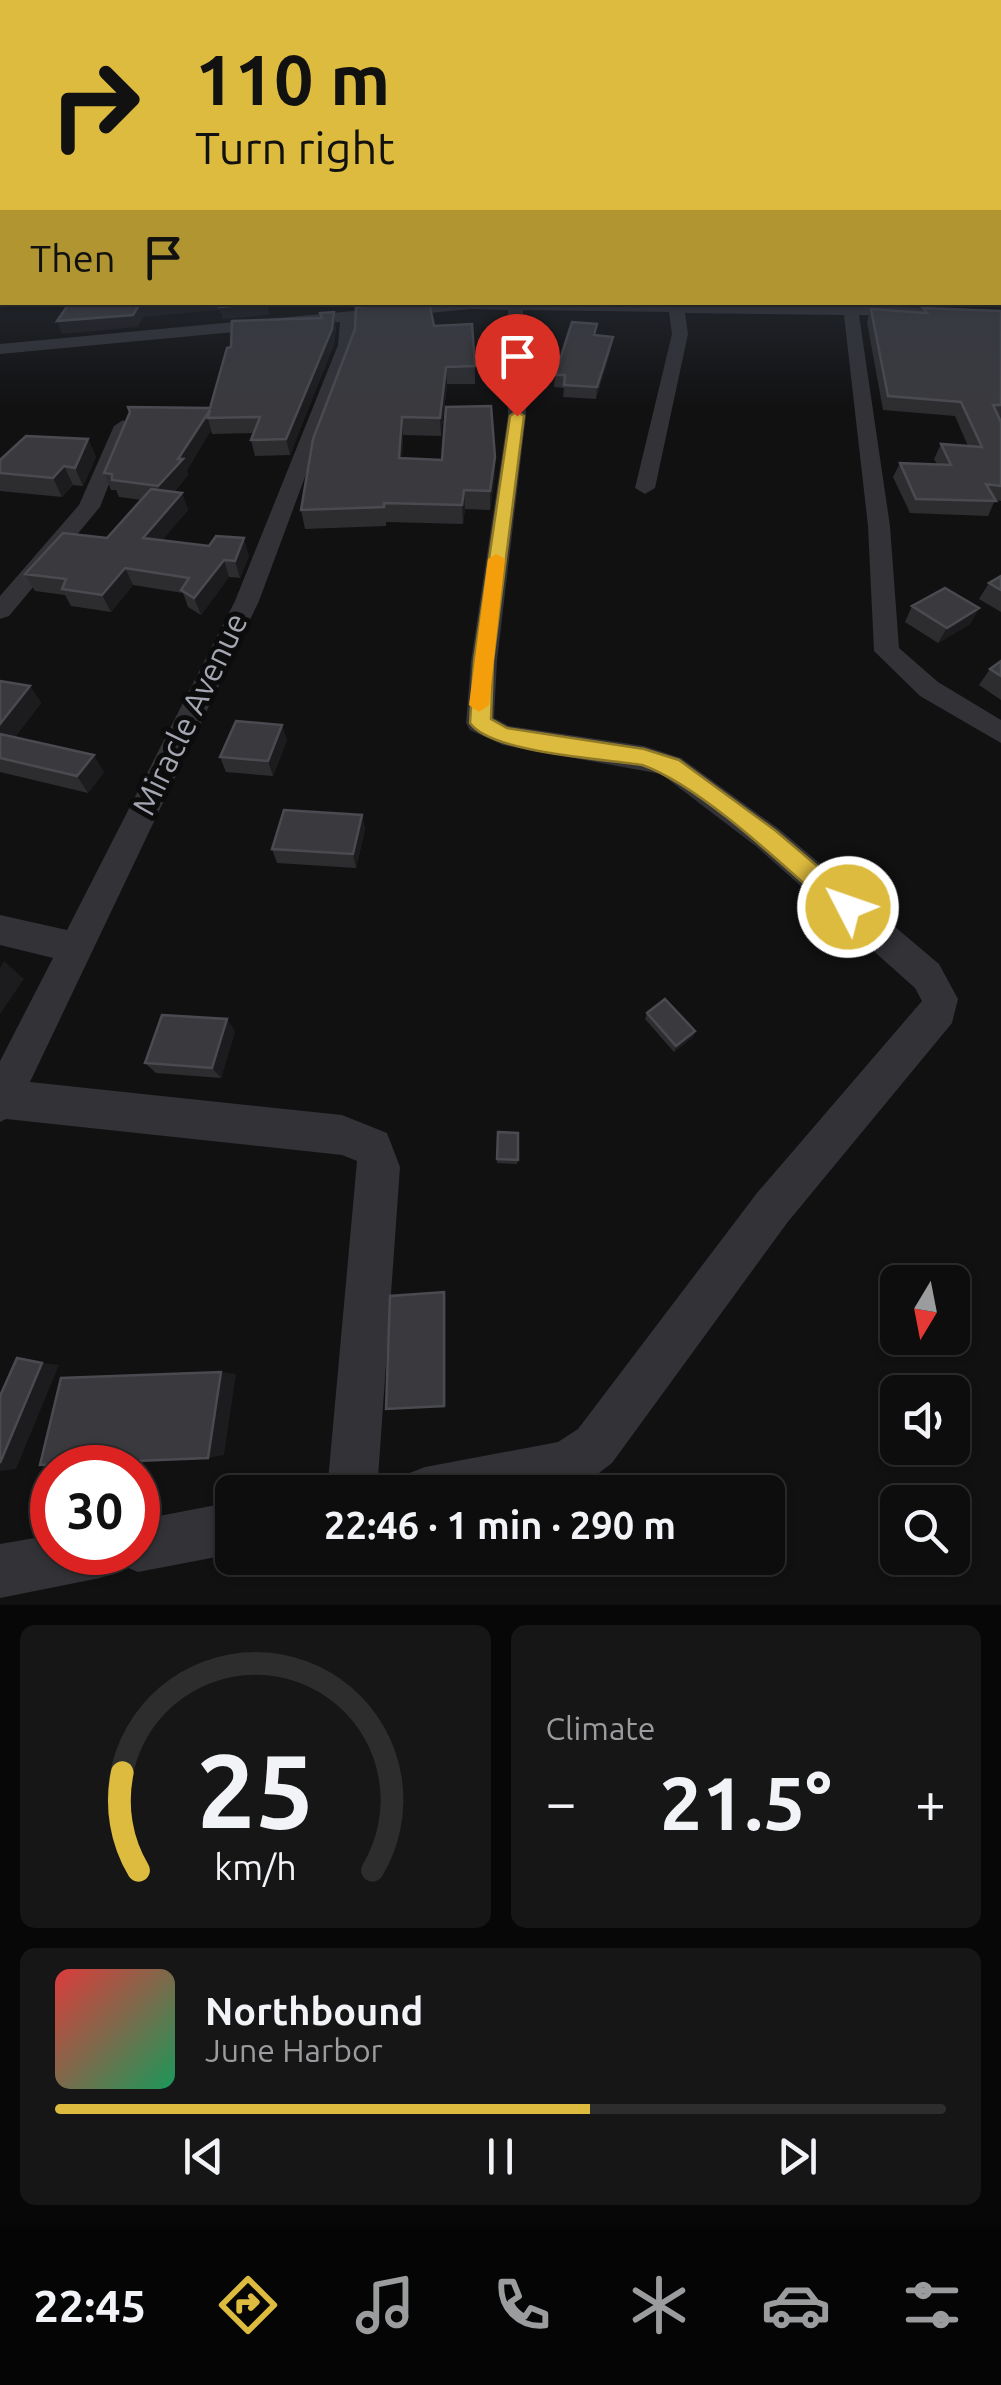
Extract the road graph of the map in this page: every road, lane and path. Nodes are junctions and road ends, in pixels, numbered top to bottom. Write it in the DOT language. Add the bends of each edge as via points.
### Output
graph roads {
  1 [pos="499,305"];
  2 [pos="516,305"];
  3 [pos="596,305"];
  4 [pos="676,306"];
  5 [pos="890,306"];
  6 [pos="306,310"];
  7 [pos="850,310"];
  8 [pos="348,314"];
  9 [pos="1001,316"];
  10 [pos="0,349"];
  11 [pos="123,426"];
  12 [pos="645,488"];
  13 [pos="0,611"];
  14 [pos="1001,733"];
  15 [pos="0,930"];
  16 [pos="73,947"];
  17 [pos="1,1100"];
  18 [pos="353,1475"];
  19 [pos="515,1475"];
  20 [pos="215,1531"];
  21 [pos="160,1542"];
  22 [pos="30,1565"];
  23 [pos="0,1571"];
  1 -- 8 [label="street"];
  2 -- 19 [label="street" via="517,416 480,723 503,735 671,766 768,838 927,976 940,999 939,1011 772,1208 595,1446 568,1465"];
  3 -- 4 [label="street"];
  4 -- 7 [label="street"];
  4 -- 12 [label="street" via="680,334"];
  5 -- 7 [label="street"];
  5 -- 9 [label="street"];
  6 -- 8 [label="street"];
  6 -- 10 [label="street"];
  7 -- 14 [label="street" via="879,526 887,651 930,689"];
  8 -- 16 [label="street, Miracle Avenue" via="346,345 246,600"];
  11 -- 13 [label="street" via="88,507"];
  15 -- 16 [label="street"];
  16 -- 17 [label="street, Miracle Avenue"];
  17 -- 18 [label="street" via="342,1135 373,1147 379,1167"];
  20 -- 21 [label="street"];
  22 -- 23 [label="street"];
}
